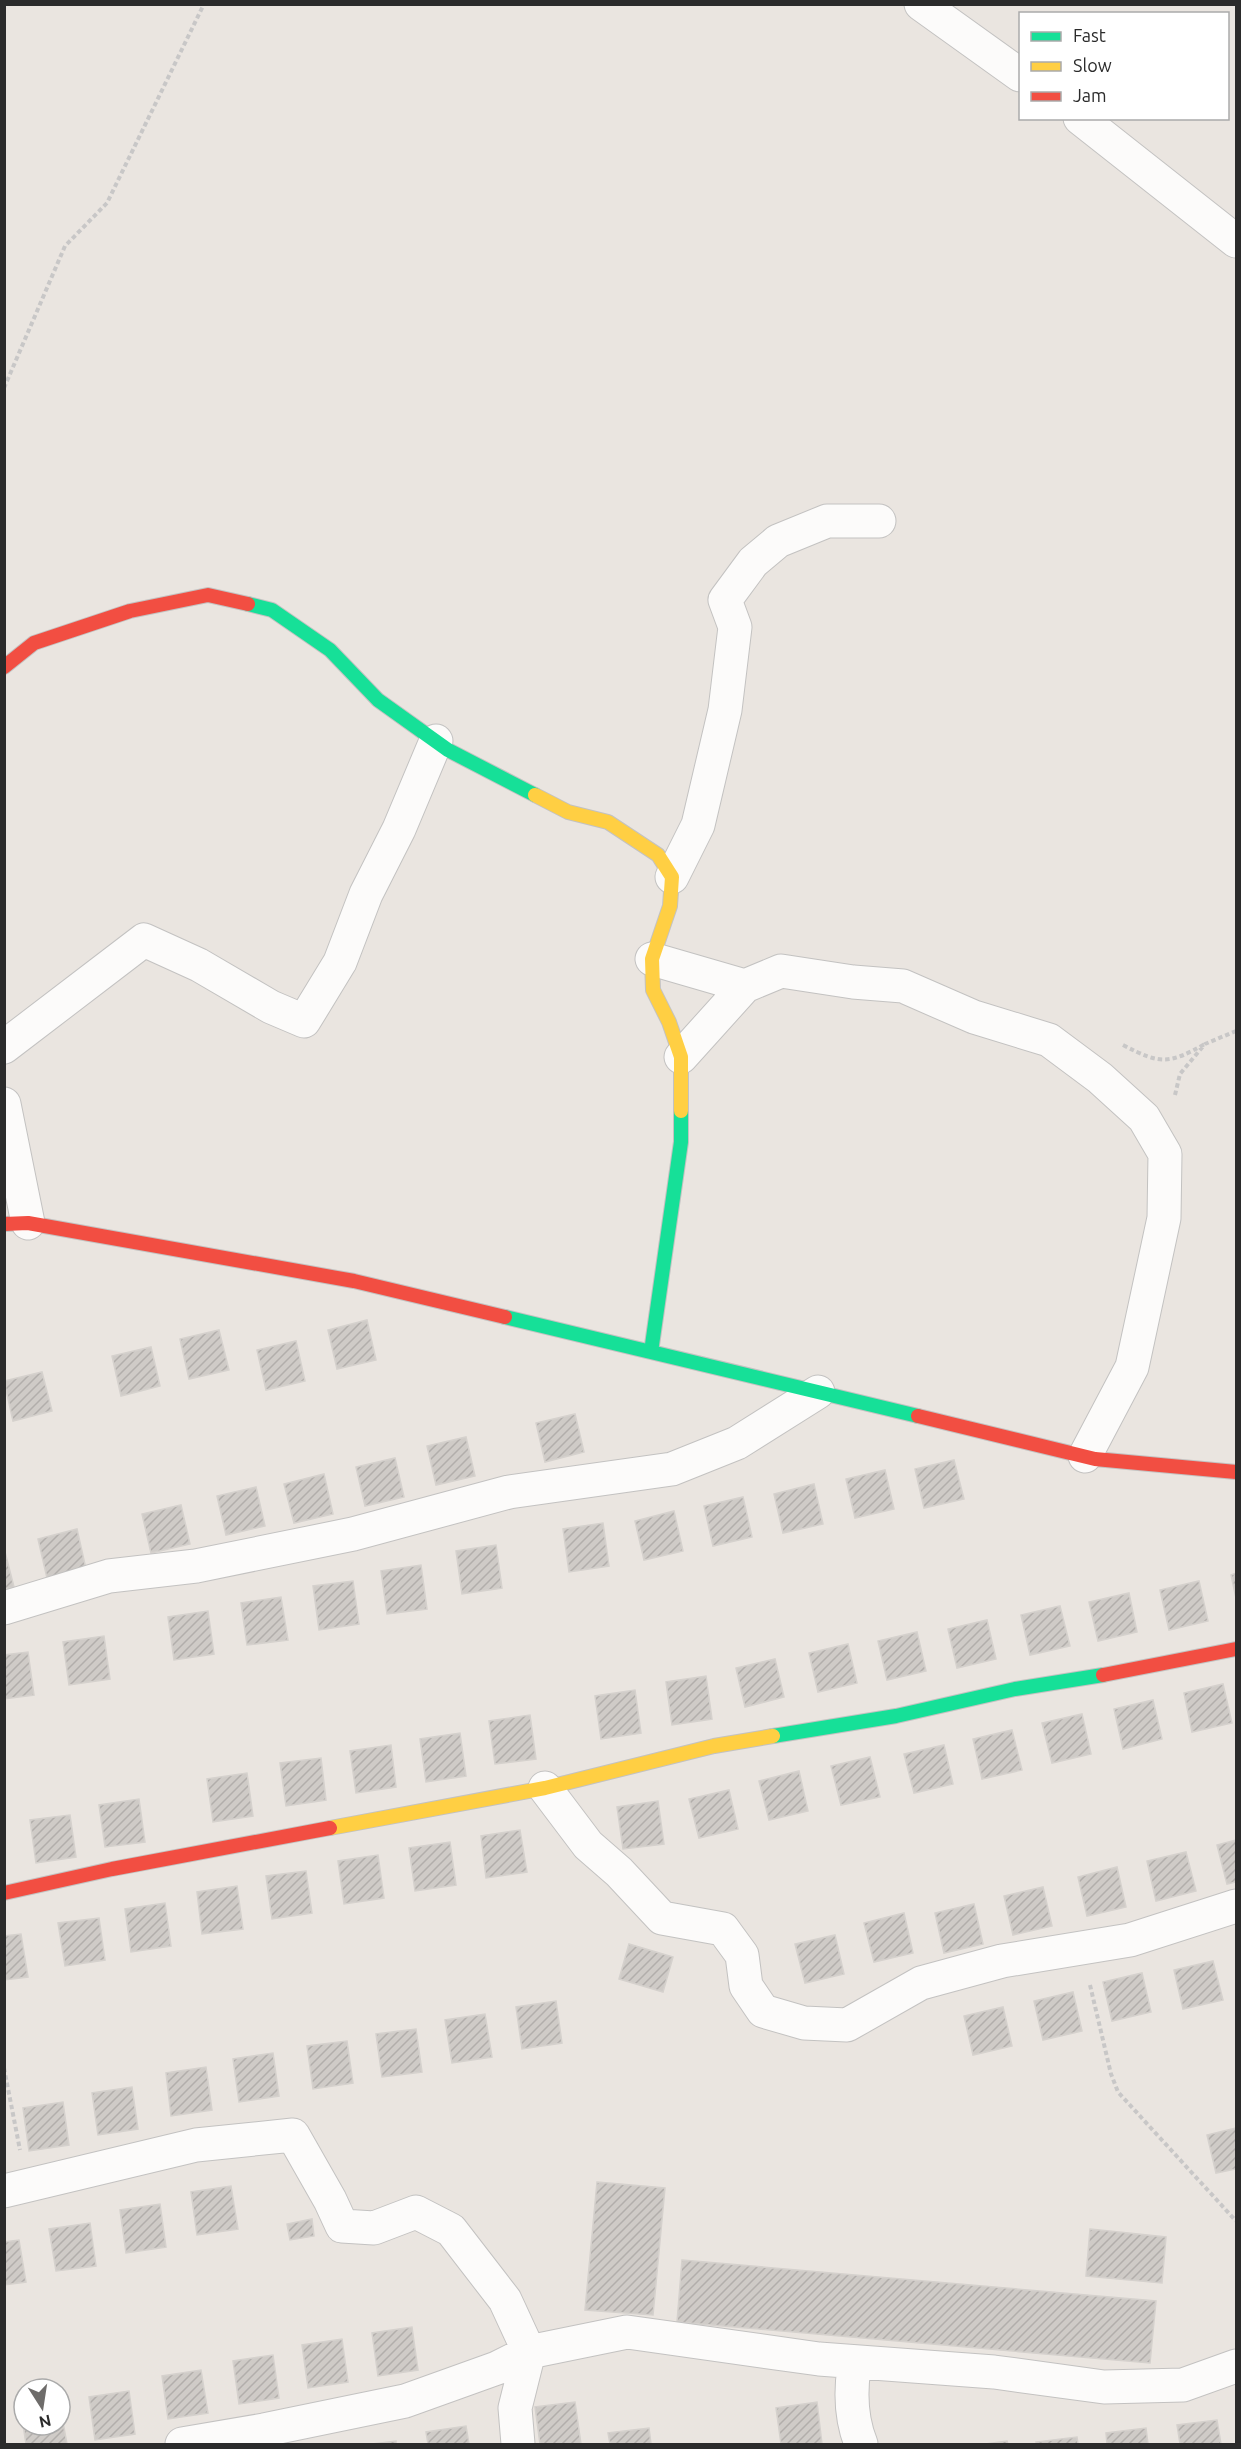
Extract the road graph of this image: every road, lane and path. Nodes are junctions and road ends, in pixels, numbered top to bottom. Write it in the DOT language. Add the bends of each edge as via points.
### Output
graph roads {
  1 [pos="204,4"];
  2 [pos="921,4"];
  3 [pos="1019,74"];
  4 [pos="1083,120"];
  5 [pos="1236,241"];
  6 [pos="4,388"];
  7 [pos="879,521"];
  8 [pos="4,667"];
  9 [pos="436,741"];
  10 [pos="672,877"];
  11 [pos="652,959"];
  12 [pos="745,986"];
  13 [pos="1236,1031"];
  14 [pos="1118,1042"];
  15 [pos="1205,1044"];
  16 [pos="4,1047"];
  17 [pos="681,1056"];
  18 [pos="4,1104"];
  19 [pos="1165,1154"];
  20 [pos="16,1223"];
  21 [pos="651,1352"];
  22 [pos="818,1392"];
  23 [pos="1085,1456"];
  24 [pos="1236,1472"];
  25 [pos="4,1608"];
  26 [pos="1236,1649"];
  27 [pos="545,1788"];
  28 [pos="4,1893"];
  29 [pos="1236,1906"];
  30 [pos="1072,1950"];
  31 [pos="4,2068"];
  32 [pos="18,2188"];
  33 [pos="1236,2220"];
  34 [pos="529,2352"];
  35 [pos="1236,2366"];
  36 [pos="854,2367"];
  37 [pos="182,2445"];
  38 [pos="518,2445"];
  39 [pos="861,2445"];
  1 -- 6 [label="path" via="107,203 65,246"];
  2 -- 3 [label="street"];
  4 -- 5 [label="street"];
  7 -- 10 [label="street" via="827,521 777,540 753,562 725,600 735,627 724,710 698,825"];
  8 -- 9 [label="street" via="34,643 130,611 208,596 272,610 330,650 378,700"];
  9 -- 10 [label="street" via="568,812 608,822 658,855"];
  9 -- 16 [label="street" via="399,830 366,894 340,962 304,1021 144,940"];
  10 -- 11 [label="street" via="670,906"];
  11 -- 12 [label="street"];
  11 -- 17 [label="street" via="653,990"];
  12 -- 17 [label="street"];
  12 -- 19 [label="street" via="781,971 903,986 974,1017 1049,1040 1144,1118"];
  13 -- 15 [label="path"];
  14 -- 15 [label="path" via="1154,1060 1176,1060"];
  15 -- 19 [label="path" via="1180,1074"];
  17 -- 21 [label="street" via="681,1142"];
  18 -- 20 [label="street"];
  19 -- 23 [label="street" via="1164,1218 1132,1367"];
  20 -- 21 [label="street" via="354,1281"];
  21 -- 22 [label="street"];
  22 -- 23 [label="street"];
  22 -- 25 [label="street" via="737,1443 672,1469 509,1492 353,1534 196,1566 109,1576"];
  23 -- 24 [label="street"];
  26 -- 27 [label="street" via="1015,1689 896,1716 714,1746"];
  27 -- 28 [label="street"];
  27 -- 30 [label="street" via="588,1845 620,1872 662,1918 723,1929 742,1955 747,1986 763,2011 804,2023 847,2025 921,1983 1002,1961"];
  29 -- 30 [label="street" via="1130,1940"];
  30 -- 33 [label="path" via="1090,1982 1118,2092"];
  31 -- 32 [label="path" via="21,2155"];
  32 -- 34 [label="street" via="196,2145 293,2135 342,2226 374,2228 416,2212 451,2230 505,2300"];
  34 -- 35 [label="street" via="627,2332 819,2359 994,2372 1104,2387 1183,2385"];
  34 -- 37 [label="street" via="497,2368 405,2401"];
  34 -- 38 [label="street" via="515,2408"];
  36 -- 39 [label="street" via="850,2392 854,2427"];
}
